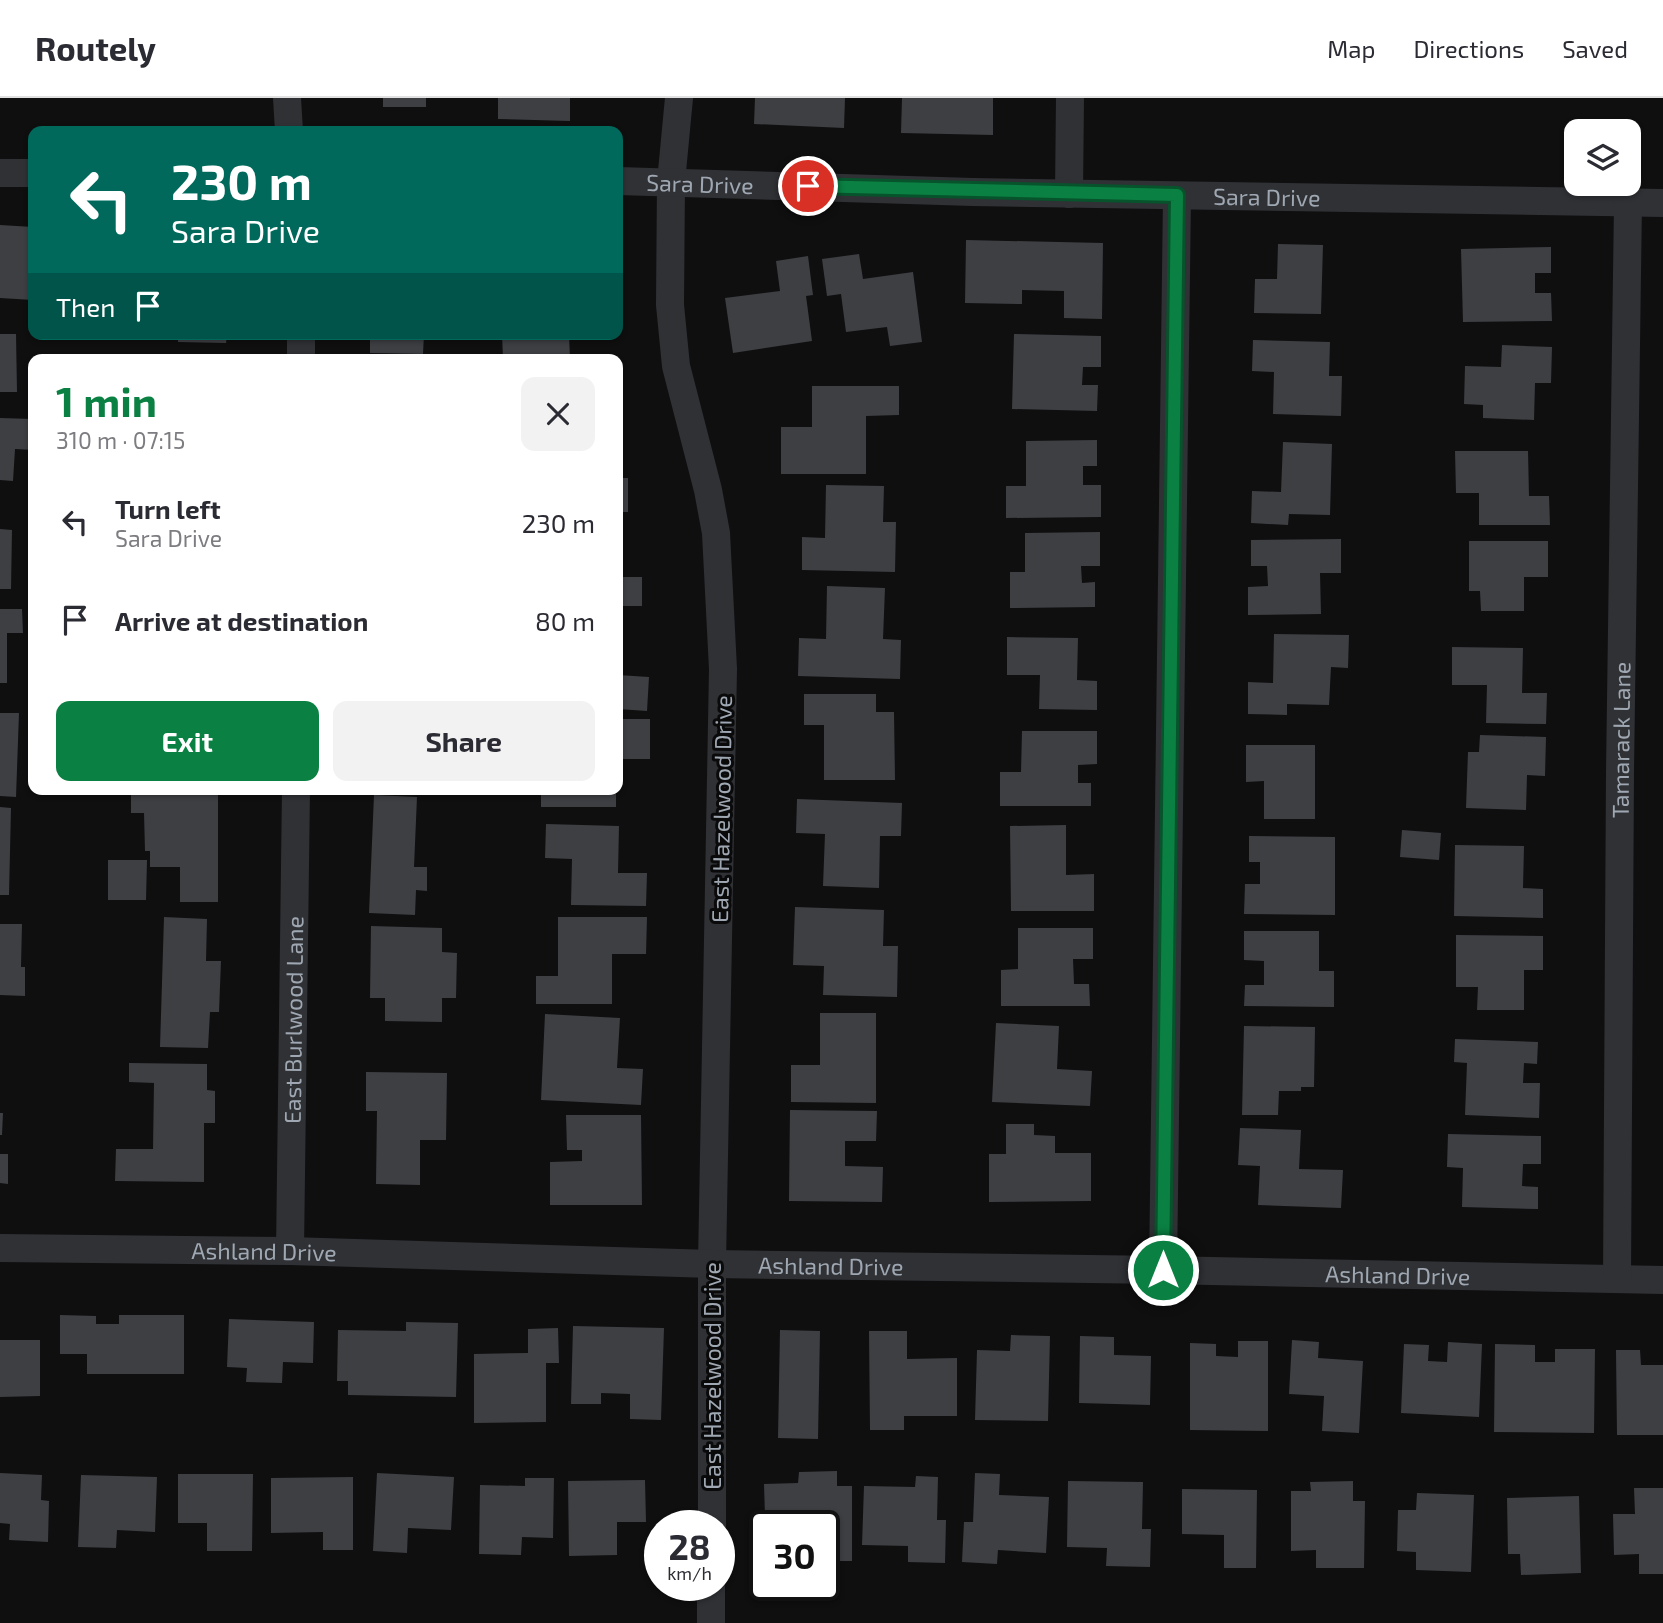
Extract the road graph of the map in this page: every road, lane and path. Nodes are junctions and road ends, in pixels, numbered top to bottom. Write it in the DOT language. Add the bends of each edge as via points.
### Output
graph roads {
  1 [pos="287,98"];
  2 [pos="679,98"];
  3 [pos="1070,98"];
  4 [pos="289,126"];
  5 [pos="0,173"];
  6 [pos="28,173"];
  7 [pos="623,181"];
  8 [pos="671,182"];
  9 [pos="1069,194"];
  10 [pos="1177,195"];
  11 [pos="1628,203"];
  12 [pos="1663,203"];
  13 [pos="296,795"];
  14 [pos="0,1248"];
  15 [pos="290,1251"];
  16 [pos="712,1264"];
  17 [pos="1163,1270"];
  18 [pos="1617,1279"];
  19 [pos="1663,1280"];
  20 [pos="712,1510"];
  21 [pos="711,1601"];
  22 [pos="711,1623"];
  1 -- 4 [label="street"];
  2 -- 8 [label="street, East Hazelwood Drive"];
  3 -- 9 [label="street"];
  5 -- 6 [label="street"];
  7 -- 8 [label="street, Sara Drive"];
  8 -- 9 [label="street, Sara Drive"];
  8 -- 16 [label="street, East Hazelwood Drive" via="670,305 676,366 710,501 721,595"];
  9 -- 10 [label="street, Sara Drive"];
  10 -- 11 [label="street, Sara Drive"];
  10 -- 17 [label="street"];
  11 -- 12 [label="street, Sara Drive"];
  11 -- 18 [label="street, Tamarack Lane"];
  13 -- 15 [label="street, East Burlwood Lane"];
  14 -- 15 [label="street, Ashland Drive"];
  15 -- 16 [label="street, Ashland Drive"];
  16 -- 17 [label="street, Ashland Drive"];
  16 -- 20 [label="street, East Hazelwood Drive"];
  17 -- 18 [label="street, Ashland Drive"];
  18 -- 19 [label="street, Ashland Drive"];
  21 -- 22 [label="street"];
}
